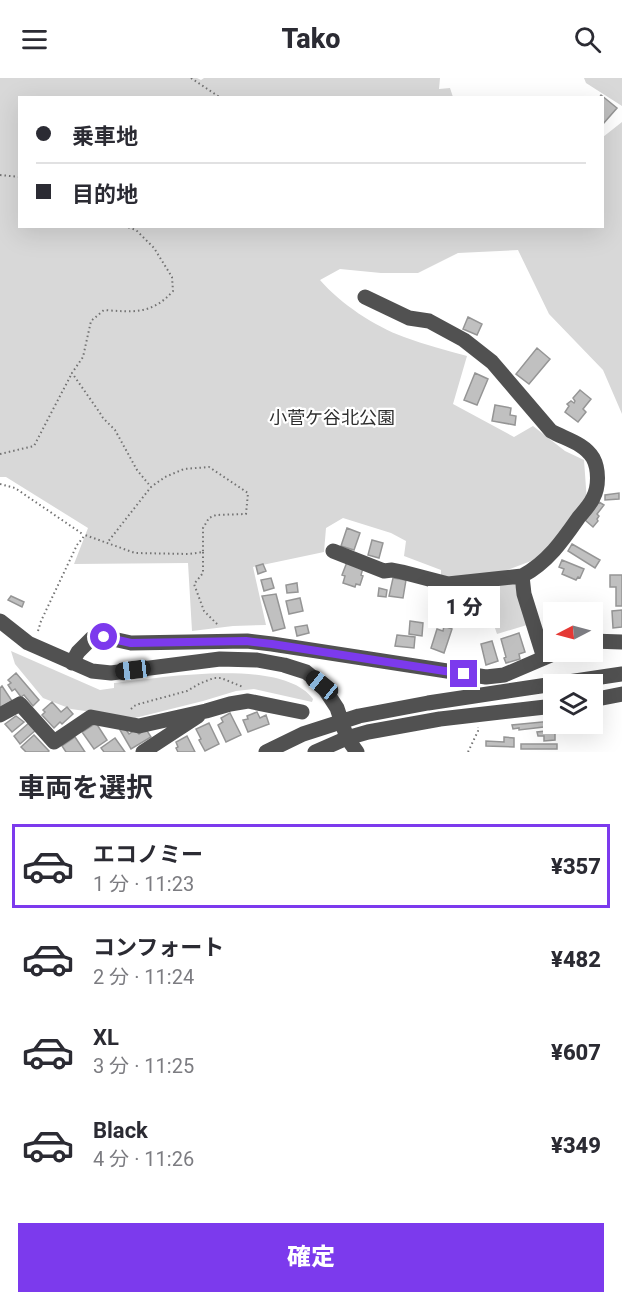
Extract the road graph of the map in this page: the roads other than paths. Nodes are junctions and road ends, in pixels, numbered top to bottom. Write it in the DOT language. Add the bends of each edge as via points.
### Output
graph roads {
  1 [pos="365,297"];
  2 [pos="333,551"];
  3 [pos="522,576"];
  4 [pos="0,621"];
  5 [pos="603,641"];
  6 [pos="622,642"];
  7 [pos="543,655"];
  8 [pos="543,658"];
  9 [pos="72,663"];
  10 [pos="622,674"];
  11 [pos="603,677"];
  12 [pos="543,686"];
  13 [pos="622,694"];
  14 [pos="603,698"];
  15 [pos="543,707"];
  16 [pos="206,711"];
  17 [pos="302,712"];
  18 [pos="0,715"];
  19 [pos="342,723"];
  20 [pos="347,738"];
  21 [pos="143,752"];
  22 [pos="266,752"];
  23 [pos="315,752"];
  24 [pos="357,752"];
  1 -- 3 [label="street" via="409,318 429,321 464,340 492,362 551,431 577,442 592,457 598,474 594,498 560,545 536,569"];
  2 -- 3 [label="street" via="384,571 448,584"];
  3 -- 7 [label="street"];
  4 -- 9 [label="street" via="28,643"];
  5 -- 6 [label="street"];
  8 -- 9 [label="street" via="504,675 486,677 272,644 131,643 104,637 92,638"];
  9 -- 19 [label="street" via="111,673 220,659 257,660 284,666 306,672 322,685"];
  10 -- 11 [label="street"];
  12 -- 19 [label="street" via="428,703"];
  13 -- 14 [label="street"];
  15 -- 20 [label="street" via="440,719"];
  16 -- 17 [label="street" via="248,701"];
  16 -- 18 [label="street" via="139,726 92,717 54,742 20,704"];
  16 -- 21 [label="street"];
  19 -- 20 [label="street"];
  19 -- 22 [label="street" via="303,734"];
  20 -- 23 [label="street"];
  20 -- 24 [label="street"];
}
